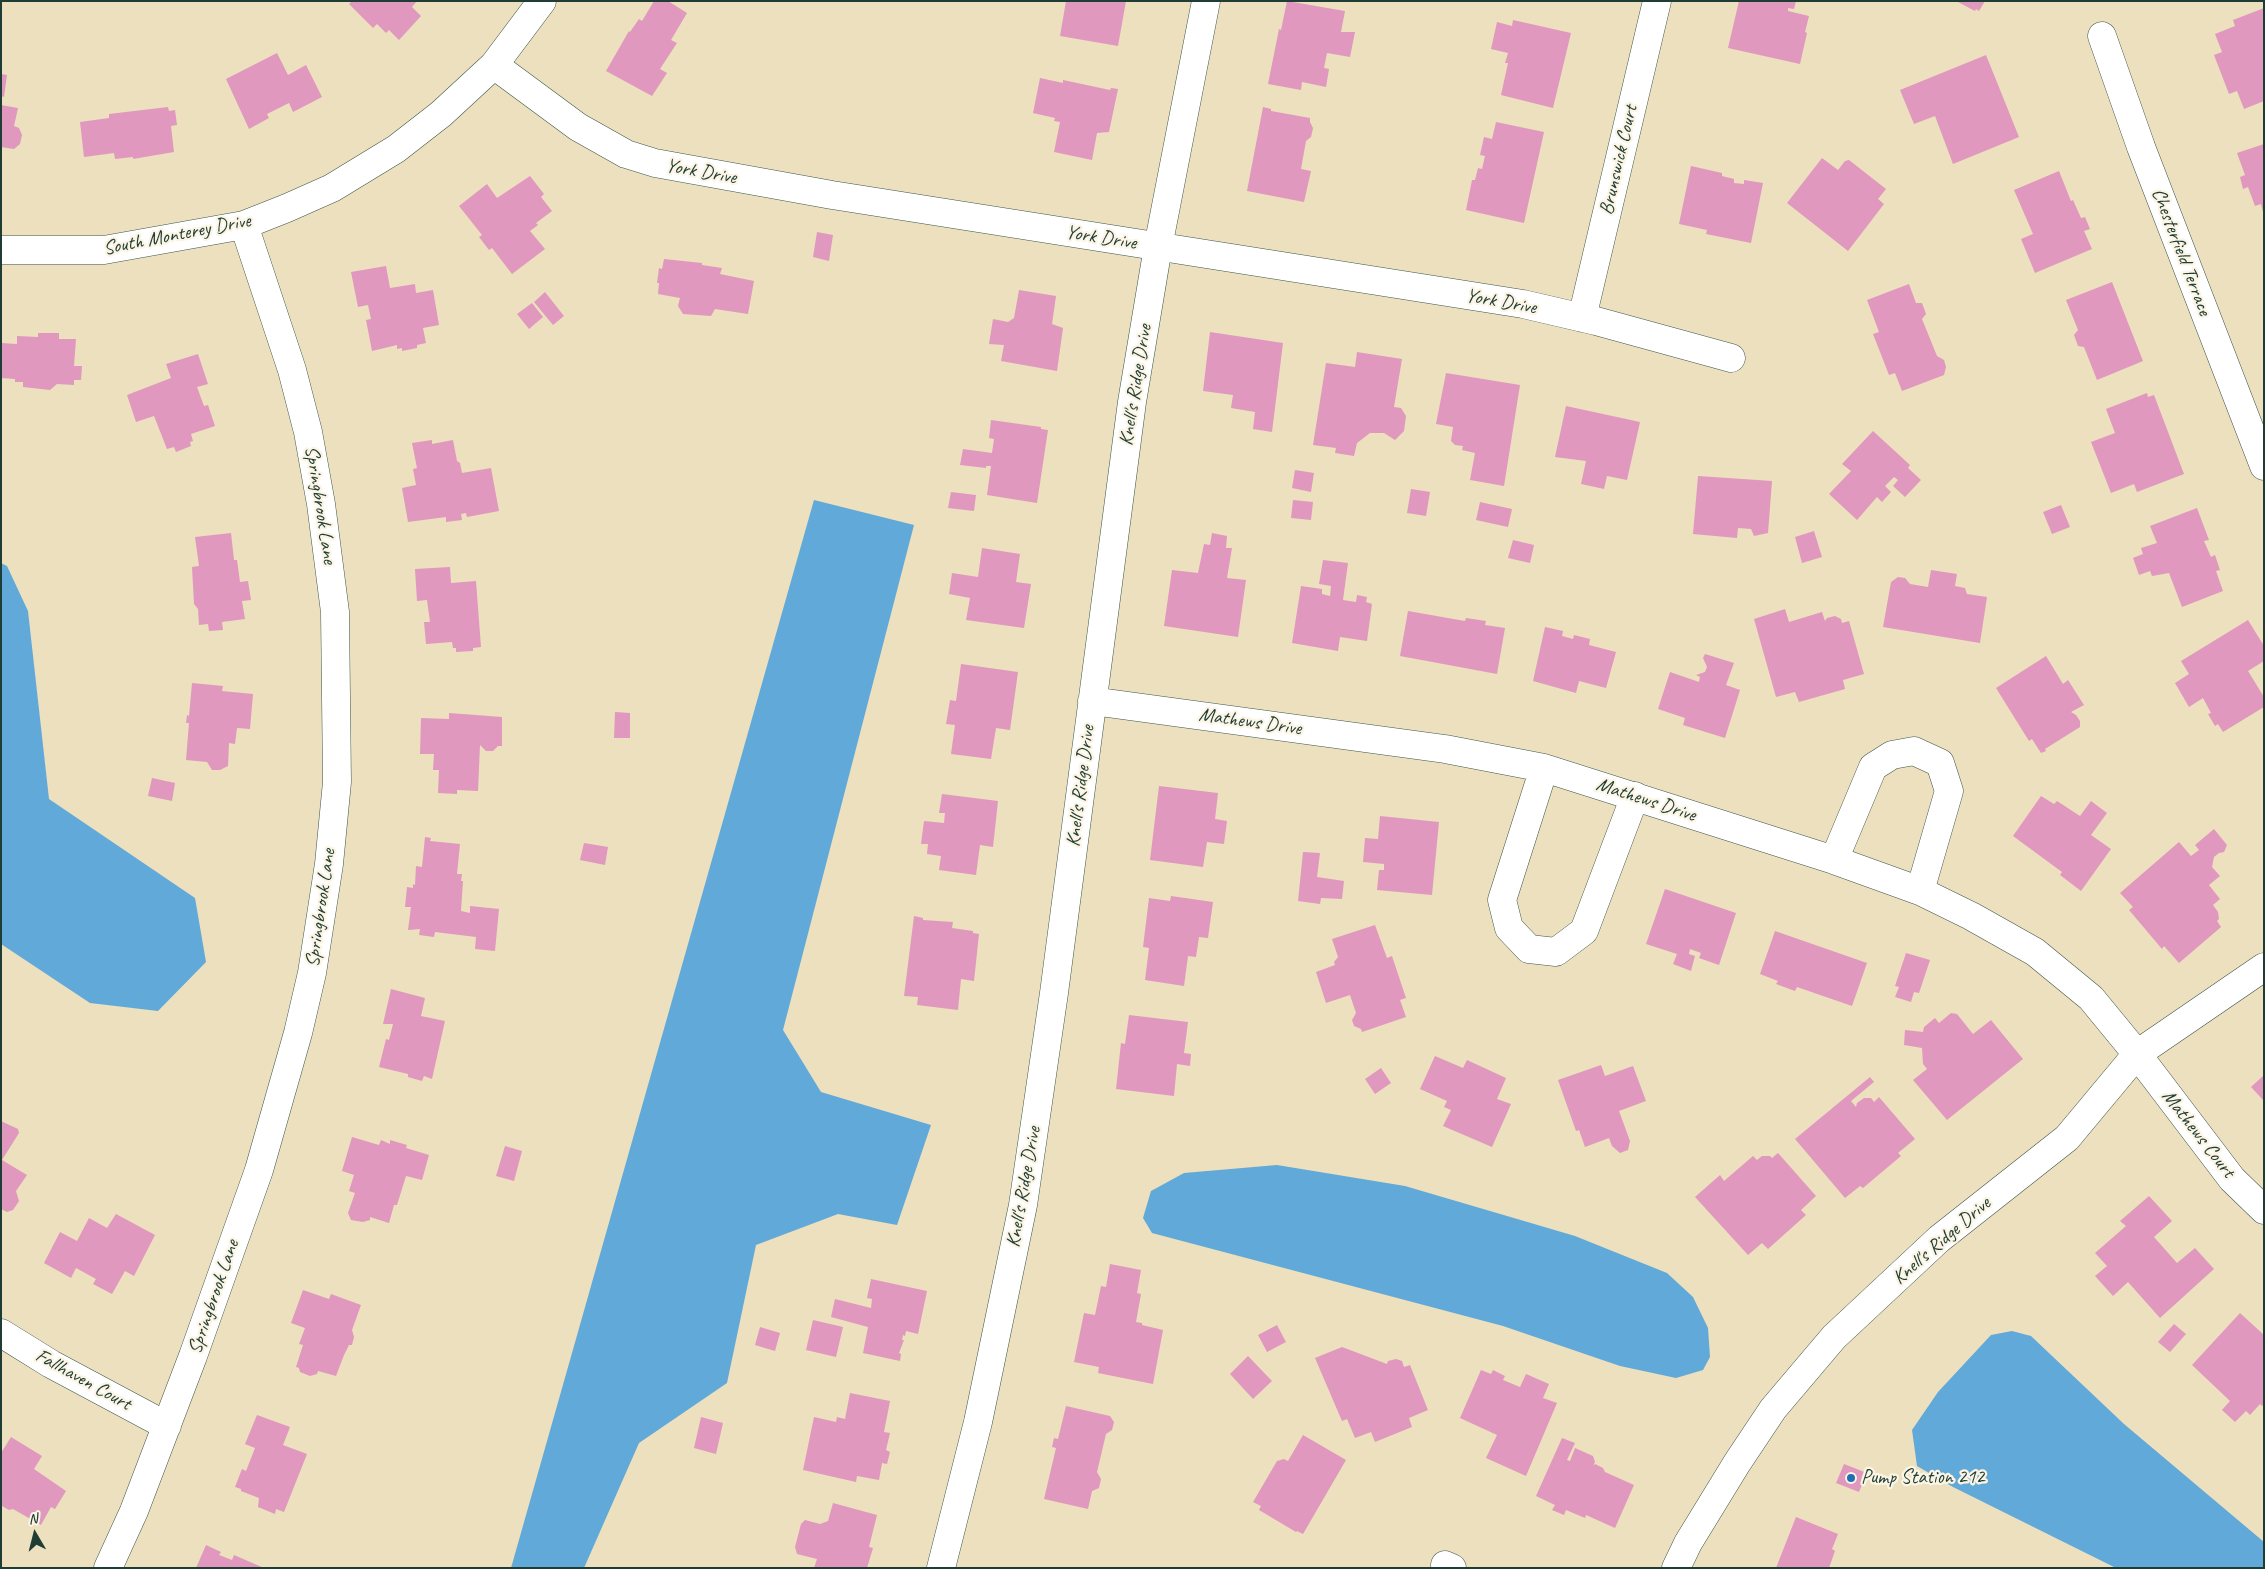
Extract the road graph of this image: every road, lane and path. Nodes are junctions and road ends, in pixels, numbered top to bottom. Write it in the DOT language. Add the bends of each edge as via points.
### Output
graph roads {
  1 [pos="542,1"];
  2 [pos="1206,1"];
  3 [pos="1657,1"];
  4 [pos="2102,36"];
  5 [pos="494,65"];
  6 [pos="244,225"];
  7 [pos="1158,247"];
  8 [pos="1,250"];
  9 [pos="1582,318"];
  10 [pos="1731,358"];
  11 [pos="2264,466"];
  12 [pos="1092,701"];
  13 [pos="1544,768"];
  14 [pos="1635,796"];
  15 [pos="1834,860"];
  16 [pos="1920,891"];
  17 [pos="2264,967"];
  18 [pos="2137,1054"];
  19 [pos="2264,1210"];
  20 [pos="1,1333"];
  21 [pos="167,1426"];
  22 [pos="108,1568"];
  23 [pos="941,1568"];
  24 [pos="1676,1568"];
  1 -- 5 [label="street, South Monterey Drive"];
  2 -- 7 [label="street, Knell's Ridge Drive"];
  3 -- 9 [label="street, Brunswick Court"];
  4 -- 11 [label="street, Chesterfield Terrace" via="2141,147"];
  5 -- 6 [label="street, South Monterey Drive" via="441,114 396,149 332,188"];
  5 -- 7 [label="street, York Drive" via="578,128 626,154 655,163"];
  6 -- 8 [label="street, South Monterey Drive" via="104,250"];
  6 -- 21 [label="street, Springbrook Lane" via="292,370 308,432 321,504 335,612 337,782 329,864 312,973 298,1033 258,1170"];
  7 -- 9 [label="street, York Drive" via="1523,304"];
  7 -- 12 [label="street, Knell's Ridge Drive" via="1132,402"];
  9 -- 10 [label="street, York Drive"];
  12 -- 13 [label="street, Mathews Drive" via="1445,749"];
  12 -- 23 [label="street, Knell's Ridge Drive" via="1023,1205 978,1422"];
  13 -- 14 [label="street, Mathews Drive"];
  13 -- 14 [label="street" via="1502,900 1509,928 1529,949 1556,952 1584,931"];
  14 -- 15 [label="street, Mathews Drive"];
  15 -- 16 [label="street, Mathews Drive"];
  15 -- 16 [label="street" via="1873,766 1892,755 1914,751 1940,763 1949,791"];
  16 -- 18 [label="street, Mathews Drive" via="2035,952 2091,998"];
  17 -- 18 [label="street, Knell's Ridge Drive"];
  18 -- 19 [label="street, Mathews Court" via="2232,1179"];
  18 -- 24 [label="street, Knell's Ridge Drive" via="2068,1138 1939,1239 1834,1337 1773,1409 1717,1495"];
  20 -- 21 [label="street, Fallhaven Court" via="51,1364"];
  21 -- 22 [label="street, Springbrook Lane"];
}
